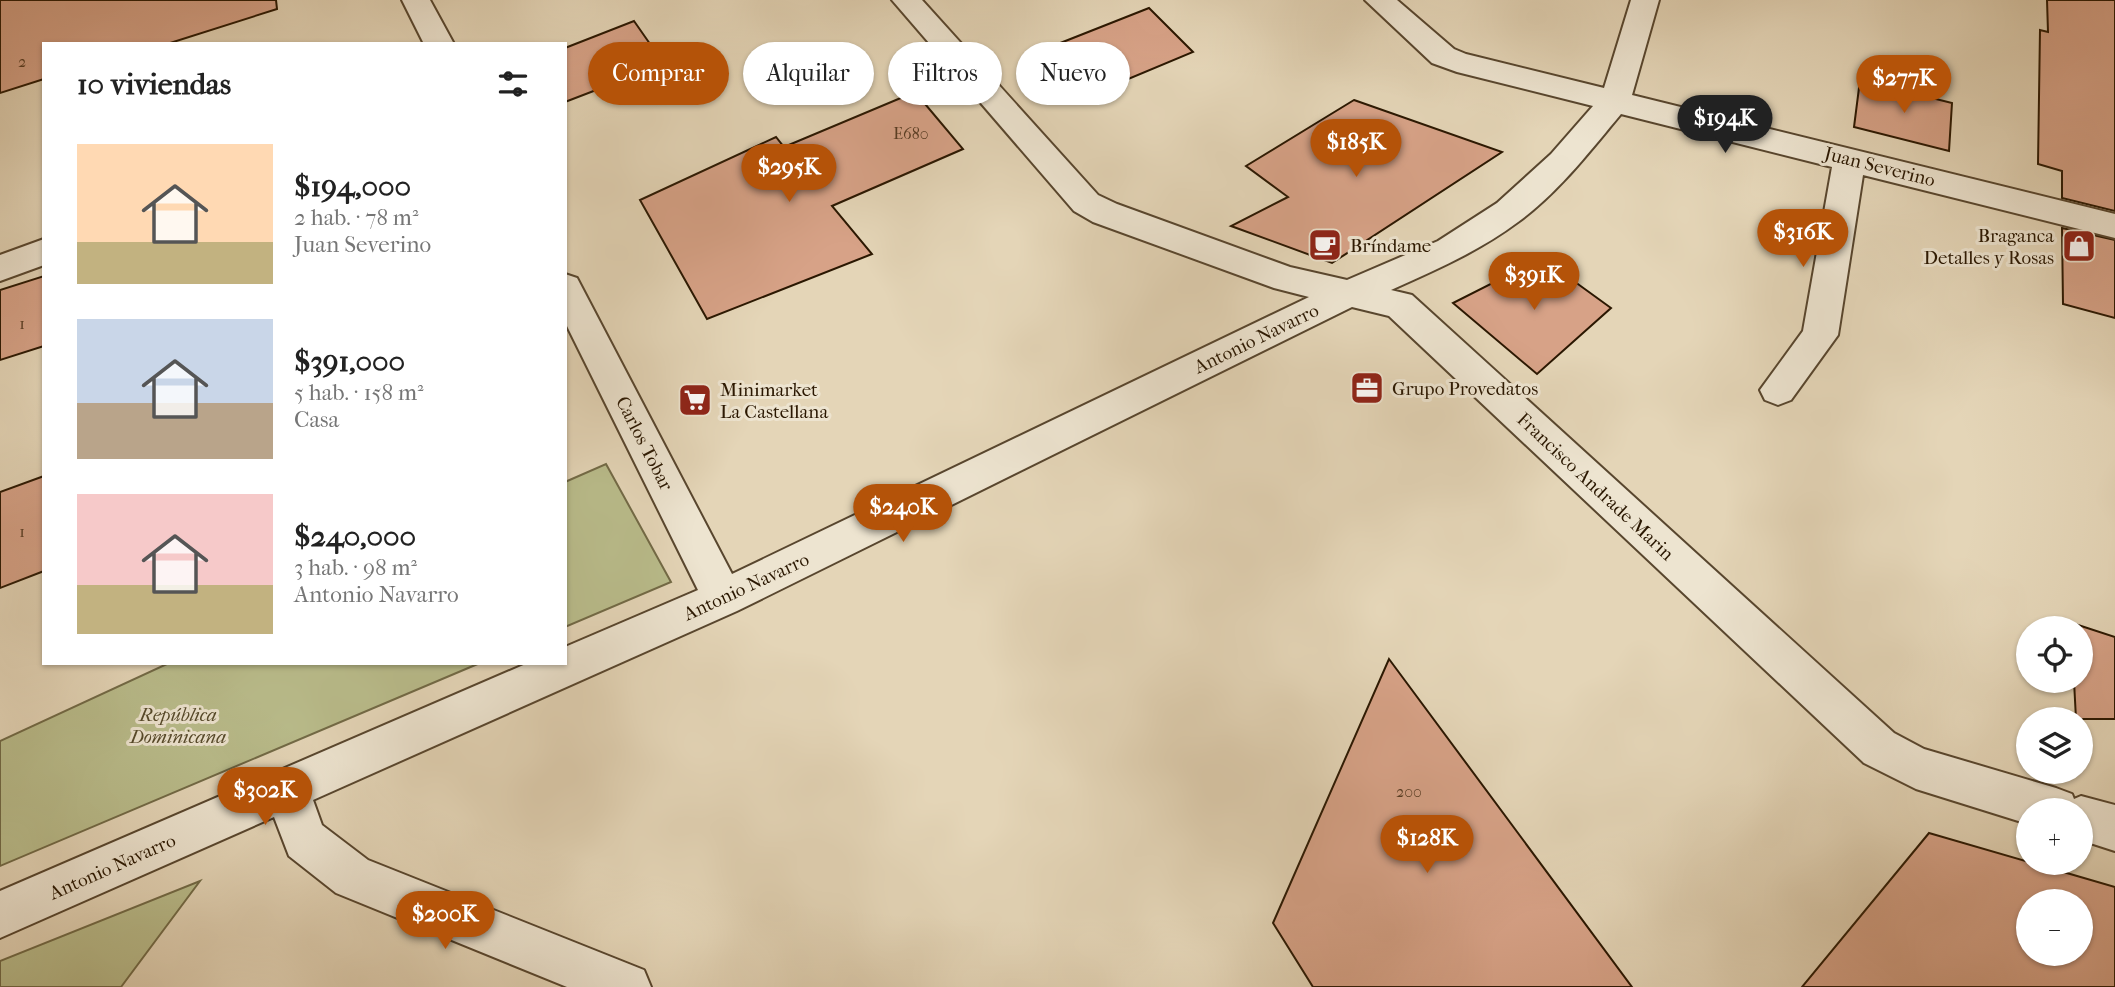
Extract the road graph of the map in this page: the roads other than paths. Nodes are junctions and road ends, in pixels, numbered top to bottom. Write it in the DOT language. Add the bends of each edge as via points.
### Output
graph roads {
  1 [pos="416,0"];
  2 [pos="906,0"];
  3 [pos="1379,0"];
  4 [pos="1645,0"];
  5 [pos="438,42"];
  6 [pos="1615,101"];
  7 [pos="1850,158"];
  8 [pos="2115,226"];
  9 [pos="42,253"];
  10 [pos="0,268"];
  11 [pos="567,291"];
  12 [pos="1350,293"];
  13 [pos="1779,390"];
  14 [pos="723,598"];
  15 [pos="287,789"];
  16 [pos="2016,798"];
  17 [pos="2093,822"];
  18 [pos="2115,828"];
  19 [pos="0,915"];
  20 [pos="627,987"];
  1 -- 5 [label="street"];
  2 -- 12 [label="street, Francisco Andrade Marin" via="1086,203 1286,279"];
  3 -- 6 [label="street, Juan Severino" via="1443,56"];
  4 -- 6 [label="street, Antonio Navarro"];
  6 -- 7 [label="street, Juan Severino"];
  6 -- 12 [label="street, Antonio Navarro" via="1510,212 1450,250"];
  7 -- 8 [label="street, Juan Severino"];
  7 -- 13 [label="street" via="1820,335"];
  9 -- 10 [label="street"];
  11 -- 14 [label="street, Carlos Tobar"];
  12 -- 14 [label="street, Antonio Navarro"];
  12 -- 16 [label="street, Francisco Andrade Marin" via="1400,305 1879,748 1916,768"];
  14 -- 15 [label="street, Antonio Navarro"];
  15 -- 19 [label="street, Antonio Navarro"];
  15 -- 20 [label="street" via="305,840 352,877"];
  17 -- 18 [label="street"];
}
